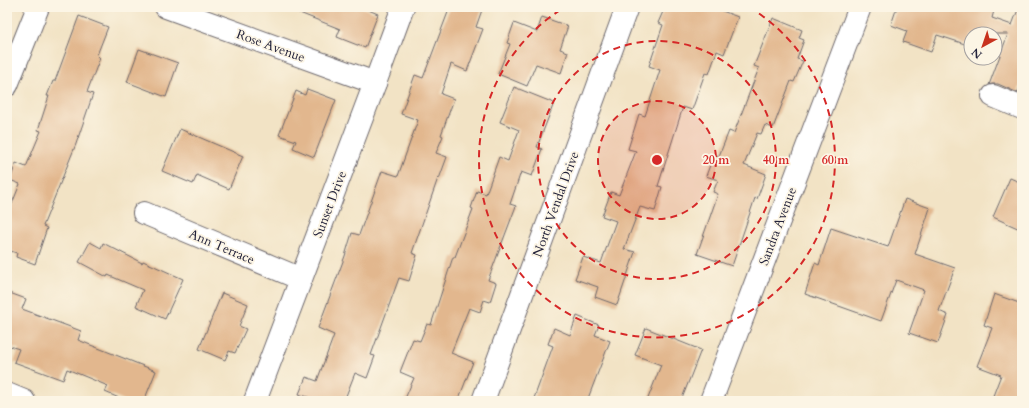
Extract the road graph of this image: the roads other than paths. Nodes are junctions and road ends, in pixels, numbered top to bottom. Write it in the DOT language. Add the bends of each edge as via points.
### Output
graph roads {
  1 [pos="38,7"];
  2 [pos="166,7"];
  3 [pos="403,7"];
  4 [pos="627,7"];
  5 [pos="860,7"];
  6 [pos="213,15"];
  7 [pos="375,83"];
  8 [pos="7,85"];
  9 [pos="993,96"];
  10 [pos="1022,108"];
  11 [pos="144,213"];
  12 [pos="301,279"];
  13 [pos="255,401"];
  14 [pos="483,401"];
  15 [pos="711,401"];
  1 -- 8 [label="street"];
  2 -- 6 [label="street, Rose Avenue"];
  3 -- 7 [label="street, Sunset Drive"];
  4 -- 14 [label="street, North Vendal Drive"];
  5 -- 15 [label="street, Sandra Avenue"];
  6 -- 7 [label="street, Rose Avenue"];
  7 -- 12 [label="street, Sunset Drive"];
  9 -- 10 [label="street"];
  11 -- 12 [label="street, Ann Terrace"];
  12 -- 13 [label="street, Sunset Drive"];
}
